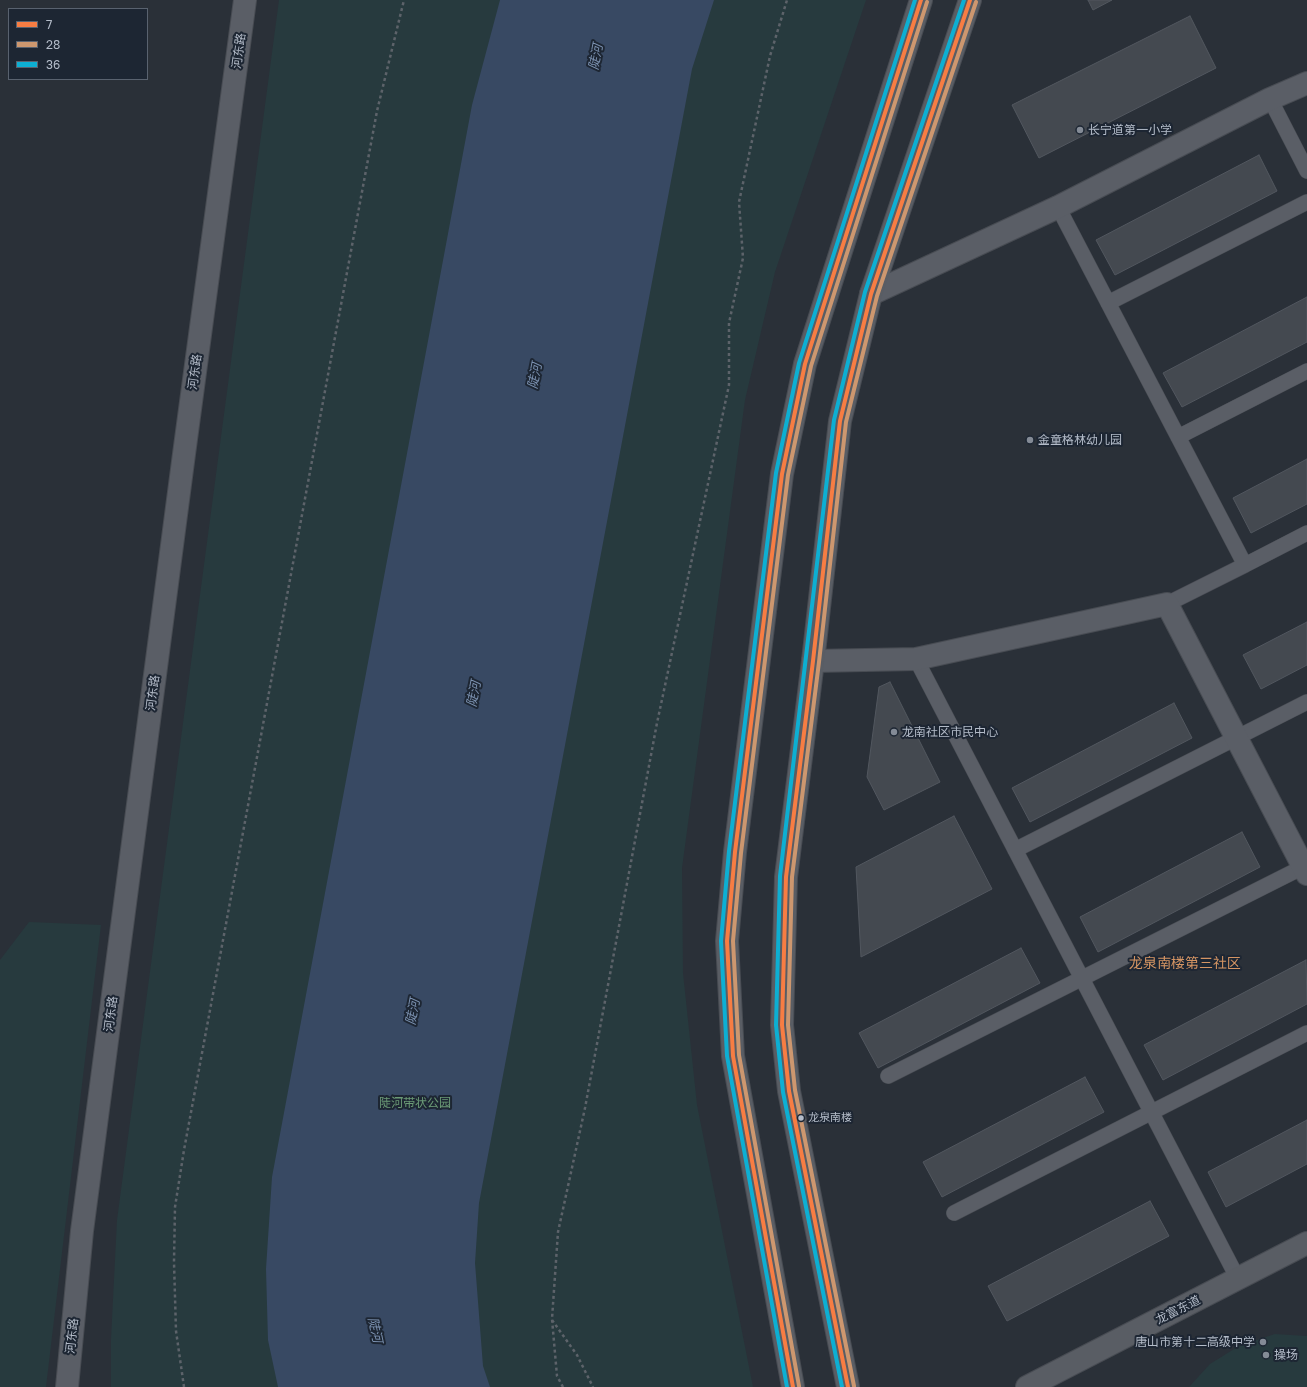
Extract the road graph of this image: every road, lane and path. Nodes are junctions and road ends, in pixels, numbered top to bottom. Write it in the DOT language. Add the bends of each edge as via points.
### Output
graph roads {
  1 [pos="245,0"];
  2 [pos="404,0"];
  3 [pos="787,0"];
  4 [pos="921,0"];
  5 [pos="970,0"];
  6 [pos="1307,83"];
  7 [pos="1270,99"];
  8 [pos="1307,171"];
  9 [pos="1307,202"];
  10 [pos="1058,207"];
  11 [pos="871,294"];
  12 [pos="1108,303"];
  13 [pos="1307,371"];
  14 [pos="1178,437"];
  15 [pos="1307,533"];
  16 [pos="1245,564"];
  17 [pos="1167,604"];
  18 [pos="916,659"];
  19 [pos="813,661"];
  20 [pos="1307,702"];
  21 [pos="1236,737"];
  22 [pos="1015,850"];
  23 [pos="1306,869"];
  24 [pos="1082,978"];
  25 [pos="1307,1033"];
  26 [pos="888,1076"];
  27 [pos="1151,1112"];
  28 [pos="954,1213"];
  29 [pos="1307,1243"];
  30 [pos="1238,1279"];
  31 [pos="552,1319"];
  32 [pos="67,1387"];
  33 [pos="184,1387"];
  34 [pos="563,1387"];
  35 [pos="592,1387"];
  36 [pos="793,1387"];
  37 [pos="848,1387"];
  38 [pos="1027,1387"];
  1 -- 32 [label="street, 河东路" via="86,1208"];
  2 -- 33 [label="path" via="377,110 175,1206 176,1331"];
  3 -- 31 [label="path" via="770,56 739,202 743,258 729,323 729,385 657,723 585,1108 558,1232"];
  4 -- 36 [label="main road" via="805,364 782,474 735,852 727,941 733,1056"];
  5 -- 11 [label="main road"];
  6 -- 7 [label="street"];
  7 -- 8 [label="lane"];
  7 -- 10 [label="street"];
  9 -- 12 [label="lane"];
  10 -- 11 [label="street"];
  10 -- 12 [label="lane"];
  11 -- 19 [label="main road" via="840,421"];
  12 -- 14 [label="lane"];
  13 -- 14 [label="lane"];
  14 -- 16 [label="lane"];
  15 -- 16 [label="lane"];
  16 -- 17 [label="lane"];
  17 -- 18 [label="street"];
  17 -- 21 [label="street"];
  18 -- 19 [label="street"];
  18 -- 22 [label="lane"];
  19 -- 37 [label="main road" via="786,877 782,1025 790,1091"];
  20 -- 21 [label="lane"];
  21 -- 22 [label="lane"];
  21 -- 23 [label="street"];
  22 -- 24 [label="lane"];
  23 -- 24 [label="lane"];
  24 -- 26 [label="lane"];
  24 -- 27 [label="lane"];
  25 -- 27 [label="lane"];
  27 -- 28 [label="lane"];
  27 -- 30 [label="lane"];
  29 -- 30 [label="main road, 龙富东道"];
  30 -- 38 [label="main road, 龙富东道"];
  31 -- 34 [label="path" via="556,1376"];
  31 -- 35 [label="path" via="577,1355"];
}
